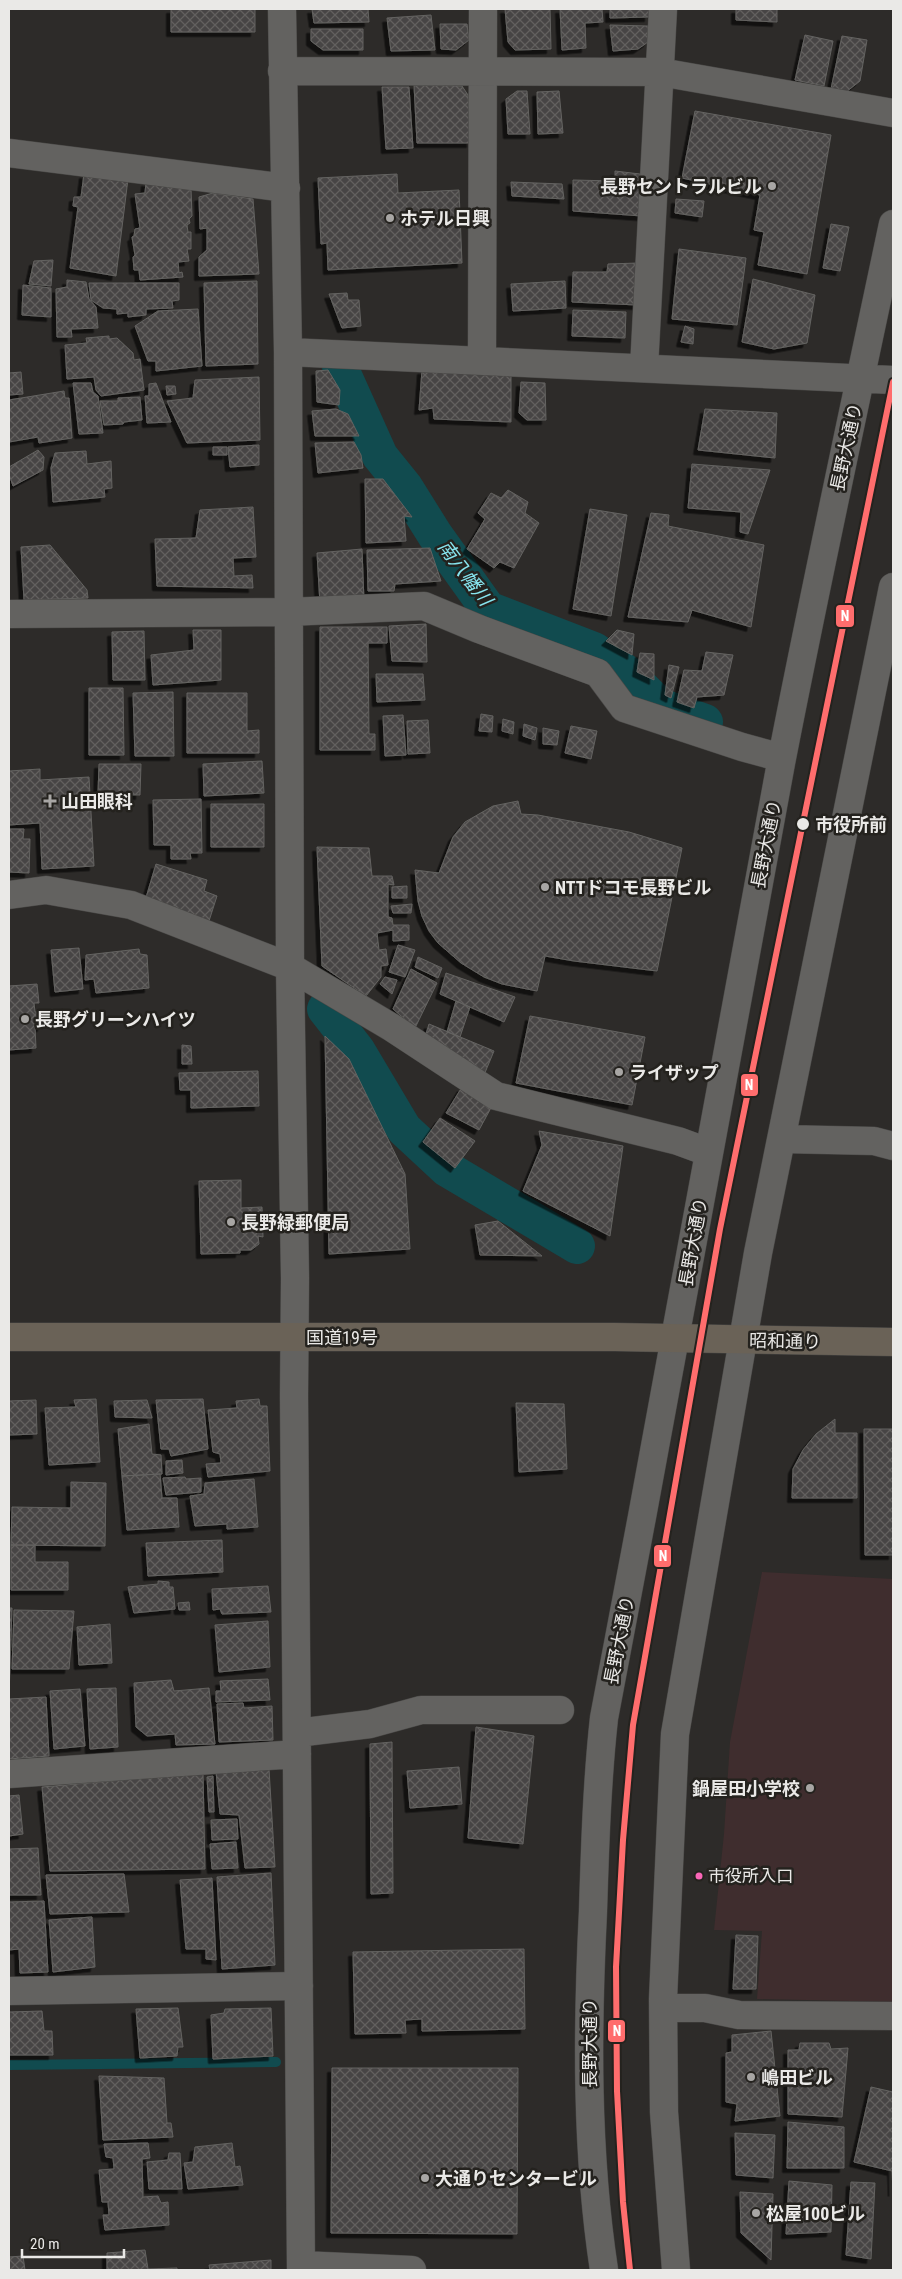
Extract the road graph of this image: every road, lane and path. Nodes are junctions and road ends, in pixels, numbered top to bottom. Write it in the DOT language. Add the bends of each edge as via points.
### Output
graph roads {
  1 [pos="282,9"];
  2 [pos="483,9"];
  3 [pos="663,9"];
  4 [pos="282,71"];
  5 [pos="482,71"];
  6 [pos="660,72"];
  7 [pos="893,113"];
  8 [pos="9,153"];
  9 [pos="286,188"];
  10 [pos="893,224"];
  11 [pos="288,352"];
  12 [pos="482,360"];
  13 [pos="644,368"];
  14 [pos="860,378"];
  15 [pos="893,380"];
  16 [pos="893,587"];
  17 [pos="288,612"];
  18 [pos="9,614"];
  19 [pos="782,758"];
  20 [pos="9,895"];
  21 [pos="290,968"];
  22 [pos="782,1139"];
  23 [pos="893,1146"];
  24 [pos="708,1152"];
  25 [pos="9,1337"];
  26 [pos="295,1337"];
  27 [pos="676,1338"];
  28 [pos="743,1340"];
  29 [pos="893,1342"];
  30 [pos="560,1710"];
  31 [pos="297,1744"];
  32 [pos="9,1774"];
  33 [pos="299,1986"];
  34 [pos="9,1991"];
  35 [pos="663,2008"];
  36 [pos="893,2016"];
  37 [pos="301,2268"];
  38 [pos="412,2270"];
  39 [pos="604,2270"];
  40 [pos="676,2270"];
  1 -- 4 [label="street"];
  2 -- 5 [label="street"];
  3 -- 6 [label="street"];
  4 -- 5 [label="street"];
  4 -- 9 [label="street"];
  5 -- 6 [label="street"];
  5 -- 12 [label="street"];
  6 -- 7 [label="street"];
  6 -- 13 [label="street"];
  8 -- 9 [label="street"];
  9 -- 11 [label="street"];
  10 -- 14 [label="street, 長野大通り"];
  11 -- 12 [label="street"];
  11 -- 17 [label="street"];
  12 -- 13 [label="street"];
  13 -- 14 [label="street"];
  14 -- 15 [label="street"];
  14 -- 19 [label="street, 長野大通り"];
  16 -- 22 [label="street"];
  17 -- 18 [label="street"];
  17 -- 19 [label="street" via="424,606 598,673 624,708"];
  17 -- 21 [label="street"];
  19 -- 24 [label="street, 長野大通り"];
  20 -- 21 [label="street" via="46,890 131,905"];
  21 -- 24 [label="street" via="392,1027 496,1096 678,1140"];
  21 -- 26 [label="street"];
  22 -- 23 [label="street" via="874,1141"];
  22 -- 28 [label="street"];
  24 -- 27 [label="street, 長野大通り"];
  25 -- 26 [label="highway, 国道19号"];
  26 -- 27 [label="highway, 国道19号"];
  26 -- 31 [label="street"];
  27 -- 28 [label="highway, 昭和通り"];
  27 -- 39 [label="street, 長野大通り" via="604,1718 598,1767 588,2011 589,2113"];
  28 -- 29 [label="highway, 昭和通り"];
  28 -- 35 [label="street" via="675,1734"];
  30 -- 31 [label="street" via="421,1710"];
  31 -- 32 [label="street"];
  31 -- 33 [label="street"];
  33 -- 34 [label="street"];
  33 -- 37 [label="street"];
  35 -- 36 [label="street" via="705,2008 739,2015"];
  35 -- 40 [label="street" via="664,2112"];
  37 -- 38 [label="street"];
}
